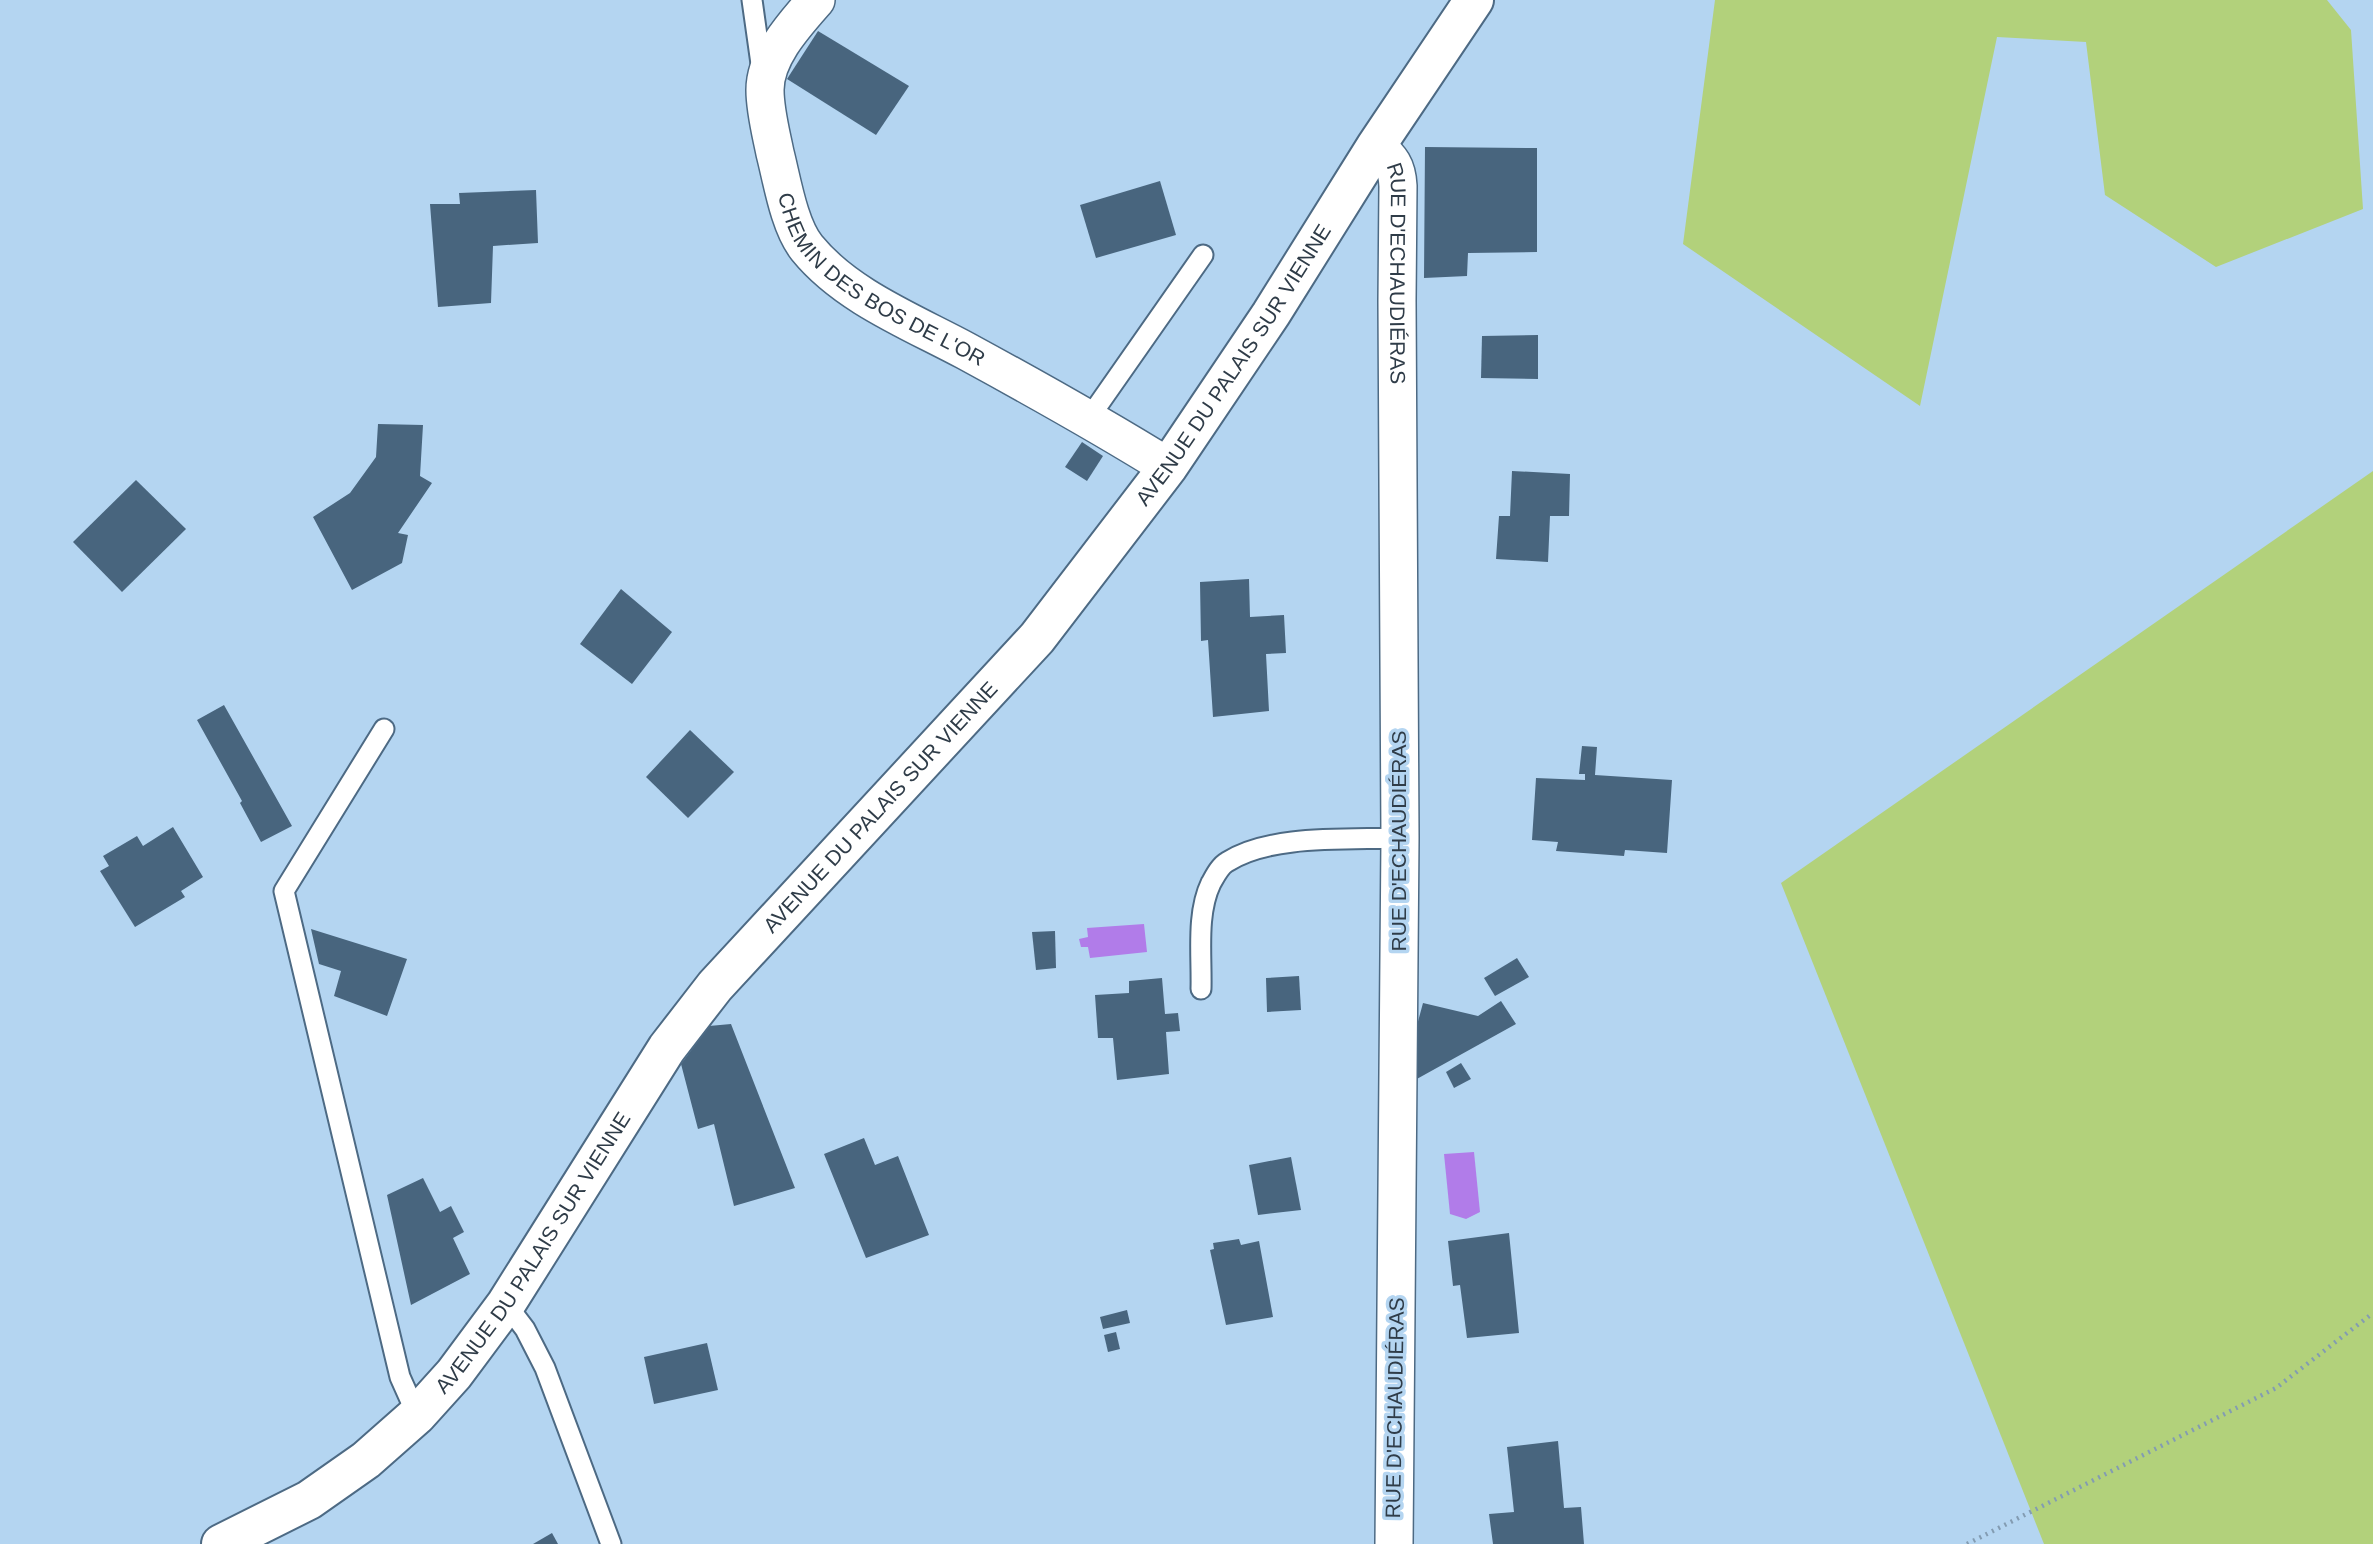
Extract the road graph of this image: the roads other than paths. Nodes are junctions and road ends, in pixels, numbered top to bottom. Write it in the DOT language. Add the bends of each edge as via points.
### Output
graph roads {
  1 [pos="752,0"];
  2 [pos="816,0"];
  3 [pos="1474,0"];
  4 [pos="765,89"];
  5 [pos="1376,146"];
  6 [pos="1203,255"];
  7 [pos="1090,418"];
  8 [pos="1168,467"];
  9 [pos="384,729"];
  10 [pos="1400,838"];
  11 [pos="1201,989"];
  12 [pos="506,1304"];
  13 [pos="417,1415"];
  14 [pos="220,1544"];
  15 [pos="611,1544"];
  16 [pos="1394,1544"];
  1 -- 4 [label="lane"];
  2 -- 4 [label="street, CHEMIN DES BOS DE L'OR" via="770,64"];
  3 -- 5 [label="main road, AVENUE DU PALAIS SUR VIENNE"];
  4 -- 7 [label="street, CHEMIN DES BOS DE L'OR" via="788,208 805,246 867,298"];
  5 -- 8 [label="main road, AVENUE DU PALAIS SUR VIENNE"];
  5 -- 10 [label="street, RUE D'ECHAUDIÉRAS" via="1393,161 1398,186"];
  6 -- 7 [label="lane"];
  7 -- 8 [label="street, CHEMIN DES BOS DE L'OR"];
  8 -- 12 [label="main road, AVENUE DU PALAIS SUR VIENNE" via="1037,638 715,986 667,1048"];
  9 -- 13 [label="lane" via="284,891 400,1377"];
  10 -- 11 [label="lane" via="1287,842 1251,850 1224,863 1210,885 1202,921"];
  10 -- 16 [label="street, RUE D'ECHAUDIÉRAS"];
  12 -- 13 [label="main road, AVENUE DU PALAIS SUR VIENNE"];
  12 -- 15 [label="lane" via="545,1368"];
  13 -- 14 [label="main road, AVENUE DU PALAIS SUR VIENNE" via="366,1460 309,1500"];
}
